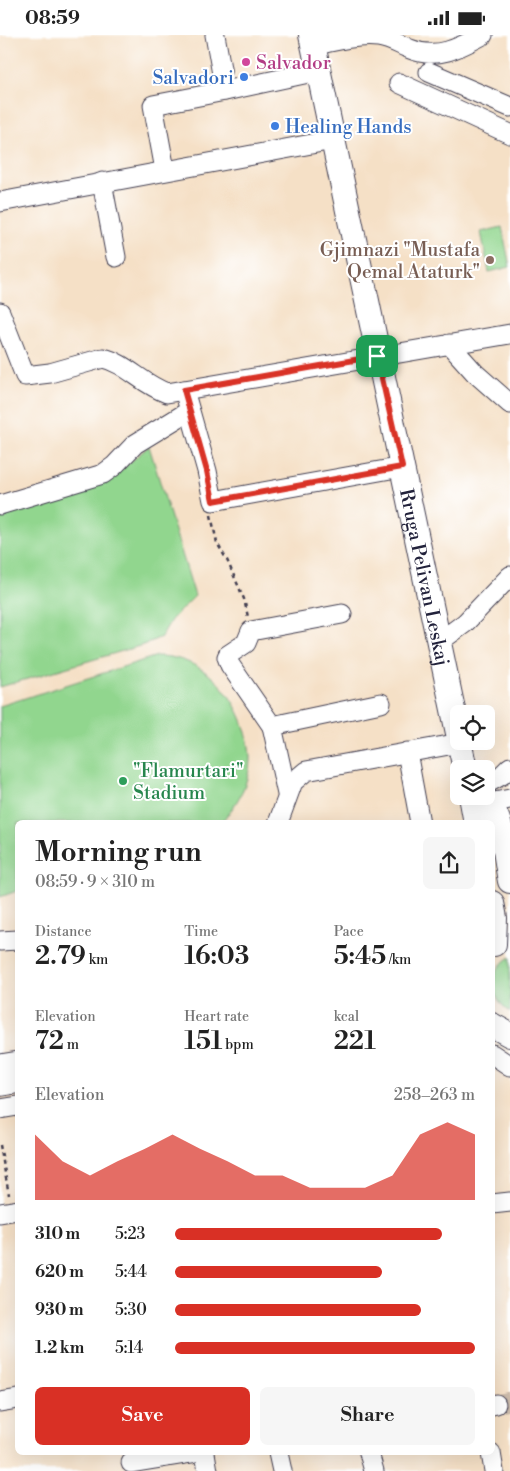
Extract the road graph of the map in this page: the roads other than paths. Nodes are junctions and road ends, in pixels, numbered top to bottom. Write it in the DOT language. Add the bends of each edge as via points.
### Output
graph roads {
  1 [pos="215,35"];
  2 [pos="366,35"];
  3 [pos="483,35"];
  4 [pos="312,40"];
  5 [pos="318,71"];
  6 [pos="429,73"];
  7 [pos="399,83"];
  8 [pos="225,91"];
  9 [pos="510,107"];
  10 [pos="510,134"];
  11 [pos="333,140"];
  12 [pos="165,170"];
  13 [pos="102,182"];
  14 [pos="0,202"];
  15 [pos="116,257"];
  16 [pos="0,311"];
  17 [pos="510,334"];
  18 [pos="449,344"];
  19 [pos="377,356"];
  20 [pos="184,390"];
  21 [pos="510,404"];
  22 [pos="189,411"];
  23 [pos="402,467"];
  24 [pos="0,505"];
  25 [pos="510,576"];
  26 [pos="342,614"];
  27 [pos="440,642"];
  28 [pos="381,703"];
  29 [pos="452,705"];
  30 [pos="272,726"];
  31 [pos="450,743"];
  32 [pos="407,752"];
  33 [pos="510,767"];
  34 [pos="495,784"];
  35 [pos="287,794"];
  36 [pos="485,805"];
  37 [pos="279,820"];
  38 [pos="419,820"];
  39 [pos="510,881"];
  40 [pos="495,918"];
  41 [pos="15,940"];
  42 [pos="0,941"];
  43 [pos="499,941"];
  44 [pos="495,1027"];
  45 [pos="510,1035"];
  46 [pos="495,1056"];
  47 [pos="15,1062"];
  48 [pos="0,1064"];
  49 [pos="510,1066"];
  50 [pos="15,1082"];
  51 [pos="0,1084"];
  52 [pos="15,1106"];
  53 [pos="0,1109"];
  54 [pos="510,1202"];
  55 [pos="495,1204"];
  56 [pos="15,1400"];
  57 [pos="0,1402"];
  58 [pos="180,1455"];
  59 [pos="205,1455"];
  60 [pos="278,1455"];
  61 [pos="370,1455"];
  62 [pos="491,1455"];
  63 [pos="131,1463"];
  64 [pos="208,1471"];
  65 [pos="282,1471"];
  66 [pos="374,1471"];
  67 [pos="494,1471"];
  1 -- 8 [label="street"];
  2 -- 3 [label="street" via="381,37 421,54 434,55 462,47"];
  2 -- 4 [label="street"];
  4 -- 5 [label="main road, Rruga Pelivan Leskaj"];
  5 -- 8 [label="street"];
  5 -- 11 [label="main road, Rruga Pelivan Leskaj"];
  6 -- 9 [label="street"];
  7 -- 10 [label="street"];
  8 -- 12 [label="street" via="153,105"];
  11 -- 12 [label="street"];
  11 -- 19 [label="main road, Rruga Pelivan Leskaj"];
  12 -- 13 [label="street"];
  13 -- 14 [label="street"];
  13 -- 15 [label="street"];
  16 -- 20 [label="street" via="25,376 50,373 103,358 111,359 156,389 167,393"];
  17 -- 18 [label="street"];
  18 -- 19 [label="street"];
  18 -- 21 [label="street"];
  19 -- 20 [label="street"];
  19 -- 23 [label="main road, Rruga Pelivan Leskaj"];
  20 -- 22 [label="street"];
  22 -- 23 [label="street" via="213,501"];
  22 -- 24 [label="street" via="135,444 103,474"];
  23 -- 27 [label="main road, Rruga Pelivan Leskaj"];
  25 -- 27 [label="street" via="465,623"];
  26 -- 30 [label="street" via="251,631 246,643 227,657"];
  27 -- 29 [label="main road, Rruga Pelivan Leskaj"];
  28 -- 30 [label="street"];
  30 -- 35 [label="street"];
  31 -- 32 [label="street"];
  32 -- 35 [label="street" via="306,771 293,782"];
  32 -- 38 [label="street"];
  33 -- 34 [label="street"];
  35 -- 37 [label="street"];
  36 -- 39 [label="main road" via="498,824"];
  40 -- 43 [label="main road"];
  41 -- 42 [label="street"];
  44 -- 45 [label="main road"];
  46 -- 49 [label="street"];
  47 -- 48 [label="street"];
  50 -- 51 [label="main road"];
  52 -- 53 [label="street"];
  54 -- 55 [label="street"];
  56 -- 57 [label="street"];
  58 -- 63 [label="street"];
  59 -- 64 [label="street"];
  60 -- 65 [label="street"];
  61 -- 66 [label="street"];
  62 -- 67 [label="street"];
}
